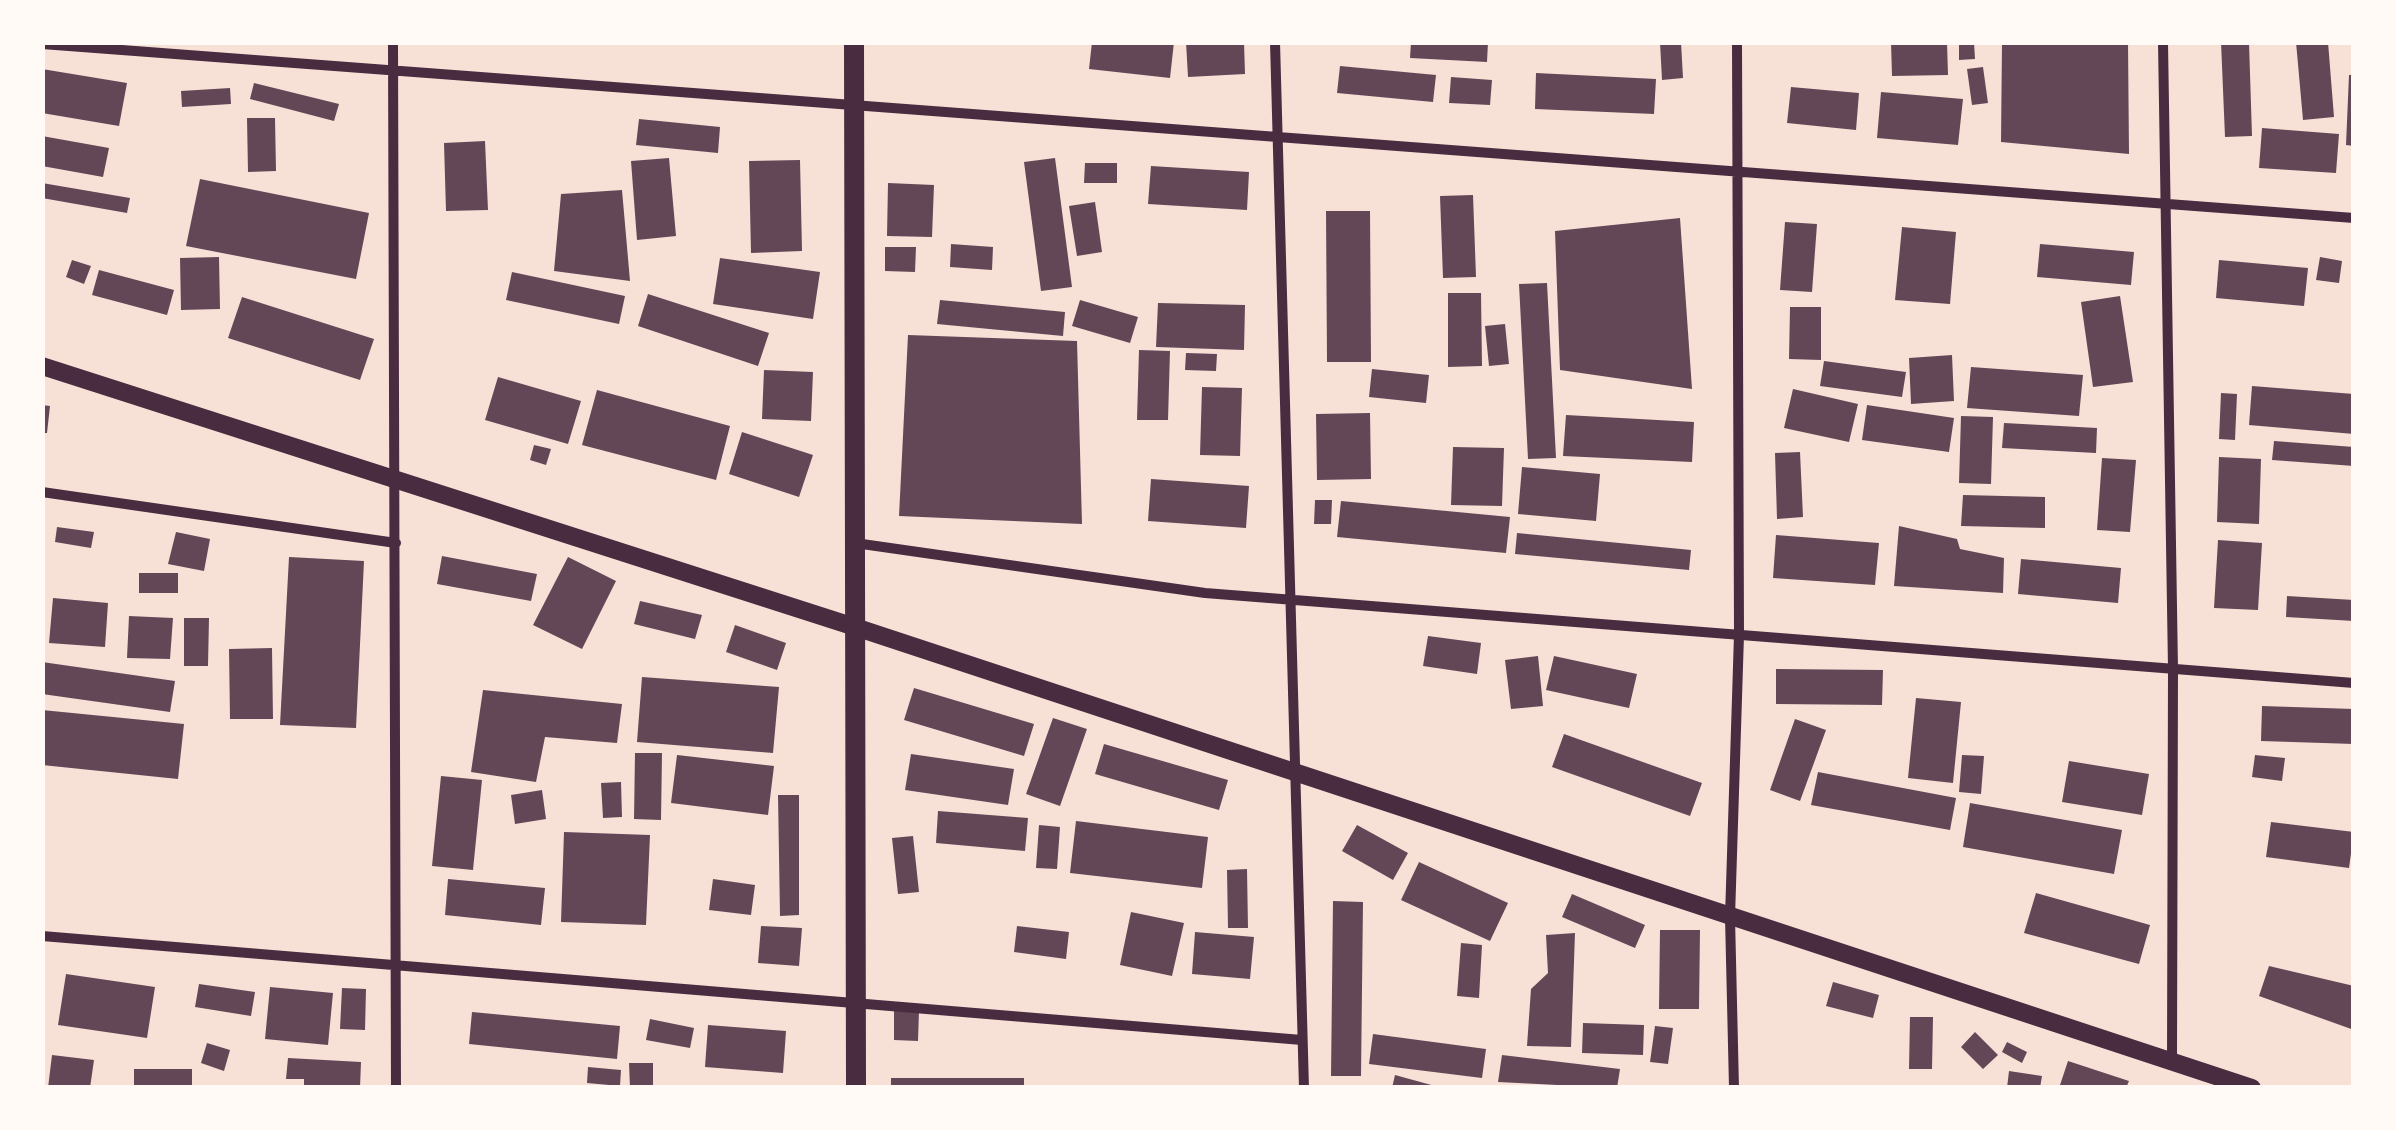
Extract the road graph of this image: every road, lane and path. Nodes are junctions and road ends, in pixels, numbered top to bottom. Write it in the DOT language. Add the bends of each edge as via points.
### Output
graph roads {
  1 [pos="394,42"];
  2 [pos="854,42"];
  3 [pos="1275,42"];
  4 [pos="1736,42"];
  5 [pos="2163,42"];
  6 [pos="42,44"];
  7 [pos="392,72"];
  8 [pos="854,106"];
  9 [pos="1278,137"];
  10 [pos="1738,172"];
  11 [pos="2164,204"];
  12 [pos="2354,218"];
  13 [pos="42,366"];
  14 [pos="397,480"];
  15 [pos="42,492"];
  16 [pos="856,542"];
  17 [pos="396,543"];
  18 [pos="1290,600"];
  19 [pos="856,627"];
  20 [pos="1738,634"];
  21 [pos="2173,668"];
  22 [pos="2354,683"];
  23 [pos="1294,771"];
  24 [pos="1730,917"];
  25 [pos="42,936"];
  26 [pos="396,966"];
  27 [pos="856,1004"];
  28 [pos="1302,1040"];
  29 [pos="2172,1061"];
  30 [pos="396,1088"];
  31 [pos="856,1088"];
  32 [pos="1304,1088"];
  33 [pos="1734,1088"];
  34 [pos="2252,1088"];
  1 -- 7 [label="street"];
  2 -- 8 [label="main road"];
  3 -- 9 [label="street"];
  4 -- 10 [label="street"];
  5 -- 11 [label="street"];
  6 -- 7 [label="street"];
  7 -- 8 [label="street"];
  7 -- 14 [label="street"];
  8 -- 9 [label="street"];
  8 -- 16 [label="main road"];
  9 -- 10 [label="street"];
  9 -- 18 [label="street"];
  10 -- 11 [label="street"];
  10 -- 20 [label="street"];
  11 -- 12 [label="street"];
  11 -- 21 [label="street"];
  13 -- 14 [label="street"];
  14 -- 17 [label="street"];
  14 -- 19 [label="street"];
  15 -- 17 [label="street"];
  16 -- 18 [label="street"];
  16 -- 19 [label="main road"];
  17 -- 26 [label="street"];
  18 -- 20 [label="street"];
  18 -- 23 [label="street"];
  19 -- 23 [label="street"];
  19 -- 27 [label="main road"];
  20 -- 21 [label="street"];
  20 -- 24 [label="street"];
  21 -- 22 [label="street"];
  21 -- 29 [label="street"];
  23 -- 24 [label="street"];
  23 -- 28 [label="street"];
  24 -- 29 [label="street"];
  24 -- 33 [label="street"];
  25 -- 26 [label="street"];
  26 -- 27 [label="street"];
  26 -- 30 [label="street"];
  27 -- 28 [label="street"];
  27 -- 31 [label="main road"];
  28 -- 32 [label="street"];
  29 -- 34 [label="street"];
}
